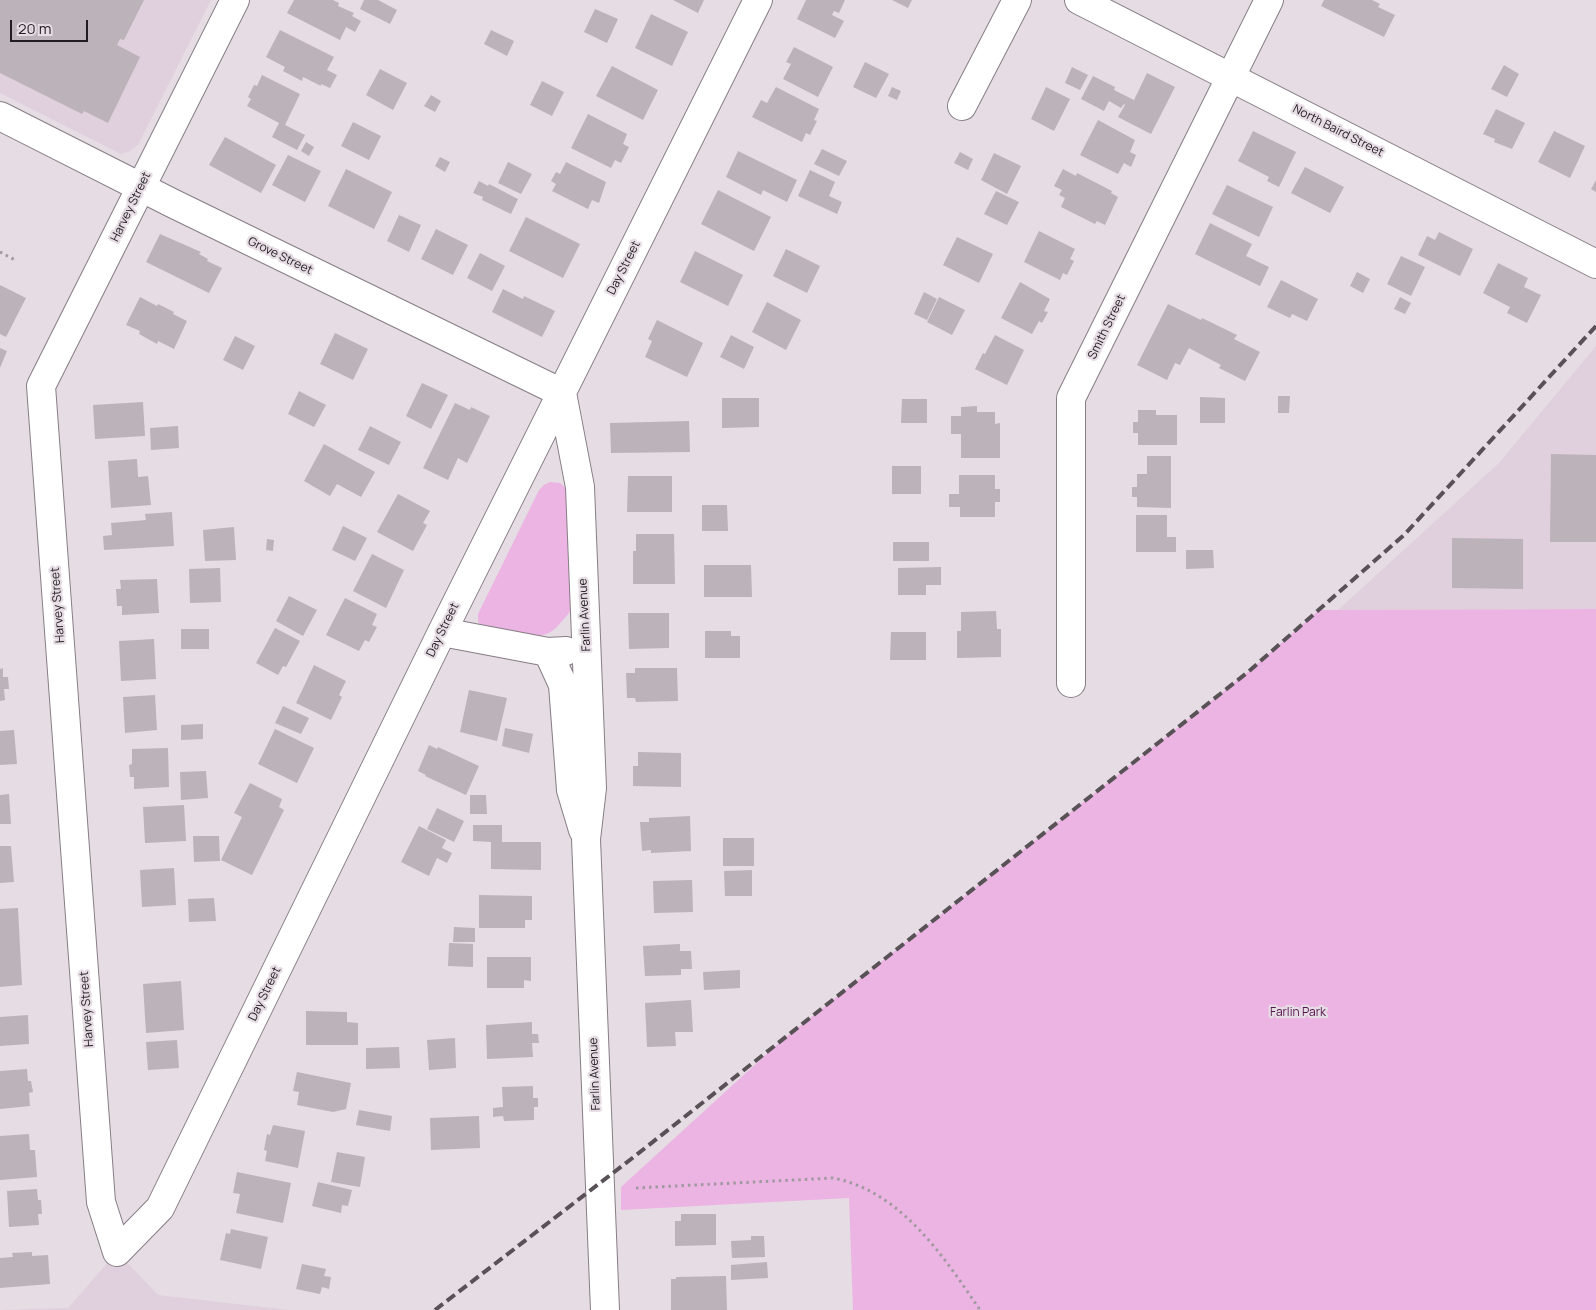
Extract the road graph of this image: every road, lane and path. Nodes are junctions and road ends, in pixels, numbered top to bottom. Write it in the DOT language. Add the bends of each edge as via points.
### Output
graph roads {
  1 [pos="235,0"];
  2 [pos="758,0"];
  3 [pos="1017,0"];
  4 [pos="1079,0"];
  5 [pos="1270,0"];
  6 [pos="1231,76"];
  7 [pos="962,106"];
  8 [pos="0,116"];
  9 [pos="140,187"];
  10 [pos="0,252"];
  11 [pos="17,261"];
  12 [pos="1596,264"];
  13 [pos="562,393"];
  14 [pos="442,632"];
  15 [pos="587,650"];
  16 [pos="548,652"];
  17 [pos="1071,683"];
  18 [pos="586,839"];
  19 [pos="636,1188"];
  20 [pos="117,1252"];
  21 [pos="605,1310"];
  22 [pos="980,1310"];
  1 -- 9 [label="street, Harvey Street"];
  2 -- 13 [label="street, Day Street"];
  3 -- 7 [label="street"];
  4 -- 6 [label="street, North Baird Street"];
  5 -- 6 [label="street, Smith Street"];
  6 -- 12 [label="street, North Baird Street"];
  6 -- 17 [label="street, Smith Street" via="1071,398"];
  8 -- 9 [label="street, Grove Street"];
  9 -- 13 [label="street, Grove Street"];
  9 -- 20 [label="street, Harvey Street" via="42,386 101,1202"];
  10 -- 11 [label="path"];
  13 -- 14 [label="street, Day Street"];
  13 -- 15 [label="street, Farlin Avenue" via="580,487"];
  14 -- 16 [label="street"];
  14 -- 20 [label="street, Day Street" via="160,1208"];
  15 -- 16 [label="street"];
  15 -- 18 [label="street, Farlin Avenue" via="592,788"];
  16 -- 18 [label="street, Farlin Avenue" via="563,684 570,790"];
  18 -- 21 [label="street, Farlin Avenue"];
  19 -- 22 [label="path" via="833,1178 850,1181 877,1195 913,1224 939,1253"];
}
